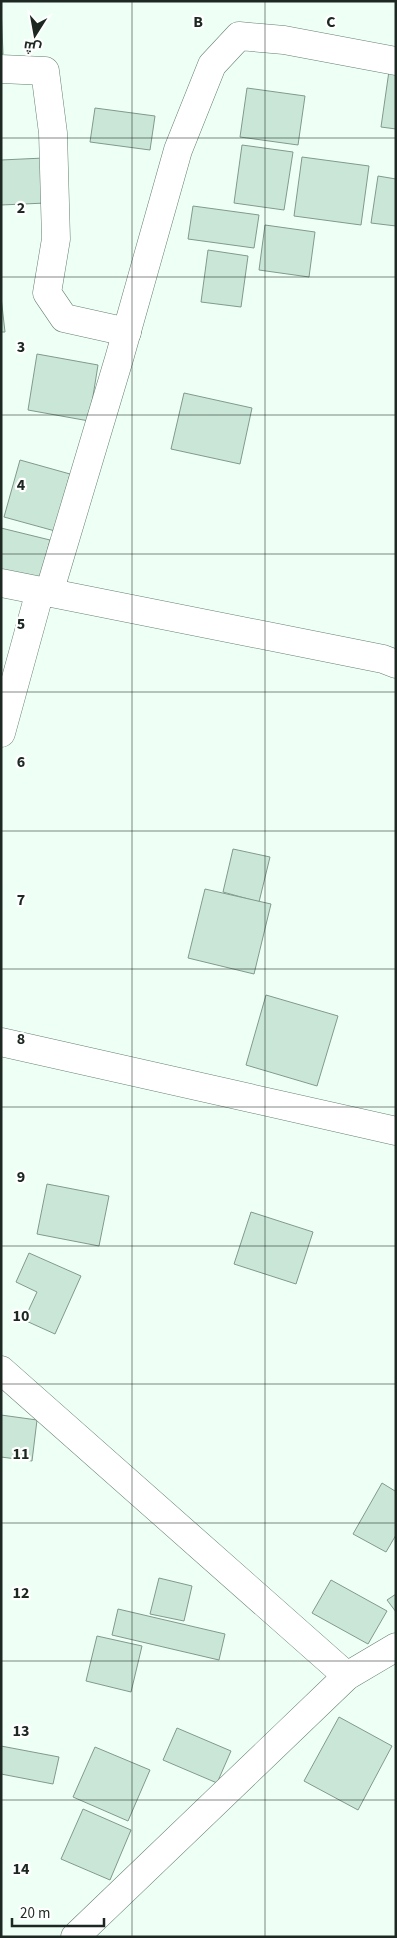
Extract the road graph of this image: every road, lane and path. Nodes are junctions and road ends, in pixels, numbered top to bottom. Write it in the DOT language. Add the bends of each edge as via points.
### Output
graph roads {
  1 [pos="396,61"];
  2 [pos="1,69"];
  3 [pos="127,332"];
  4 [pos="1,582"];
  5 [pos="1,592"];
  6 [pos="45,592"];
  7 [pos="396,664"];
  8 [pos="1,733"];
  9 [pos="1,1042"];
  10 [pos="396,1131"];
  11 [pos="1,1370"];
  12 [pos="396,1647"];
  13 [pos="347,1676"];
  14 [pos="76,1937"];
  1 -- 3 [label="street" via="284,40 239,36 212,64 178,150"];
  2 -- 3 [label="street" via="45,71 53,133 56,239 48,293 64,318"];
  3 -- 6 [label="street"];
  4 -- 6 [label="street"];
  5 -- 6 [label="street"];
  6 -- 7 [label="street"];
  6 -- 8 [label="street"];
  9 -- 10 [label="street"];
  11 -- 13 [label="street"];
  12 -- 13 [label="street"];
  13 -- 14 [label="street"];
}
